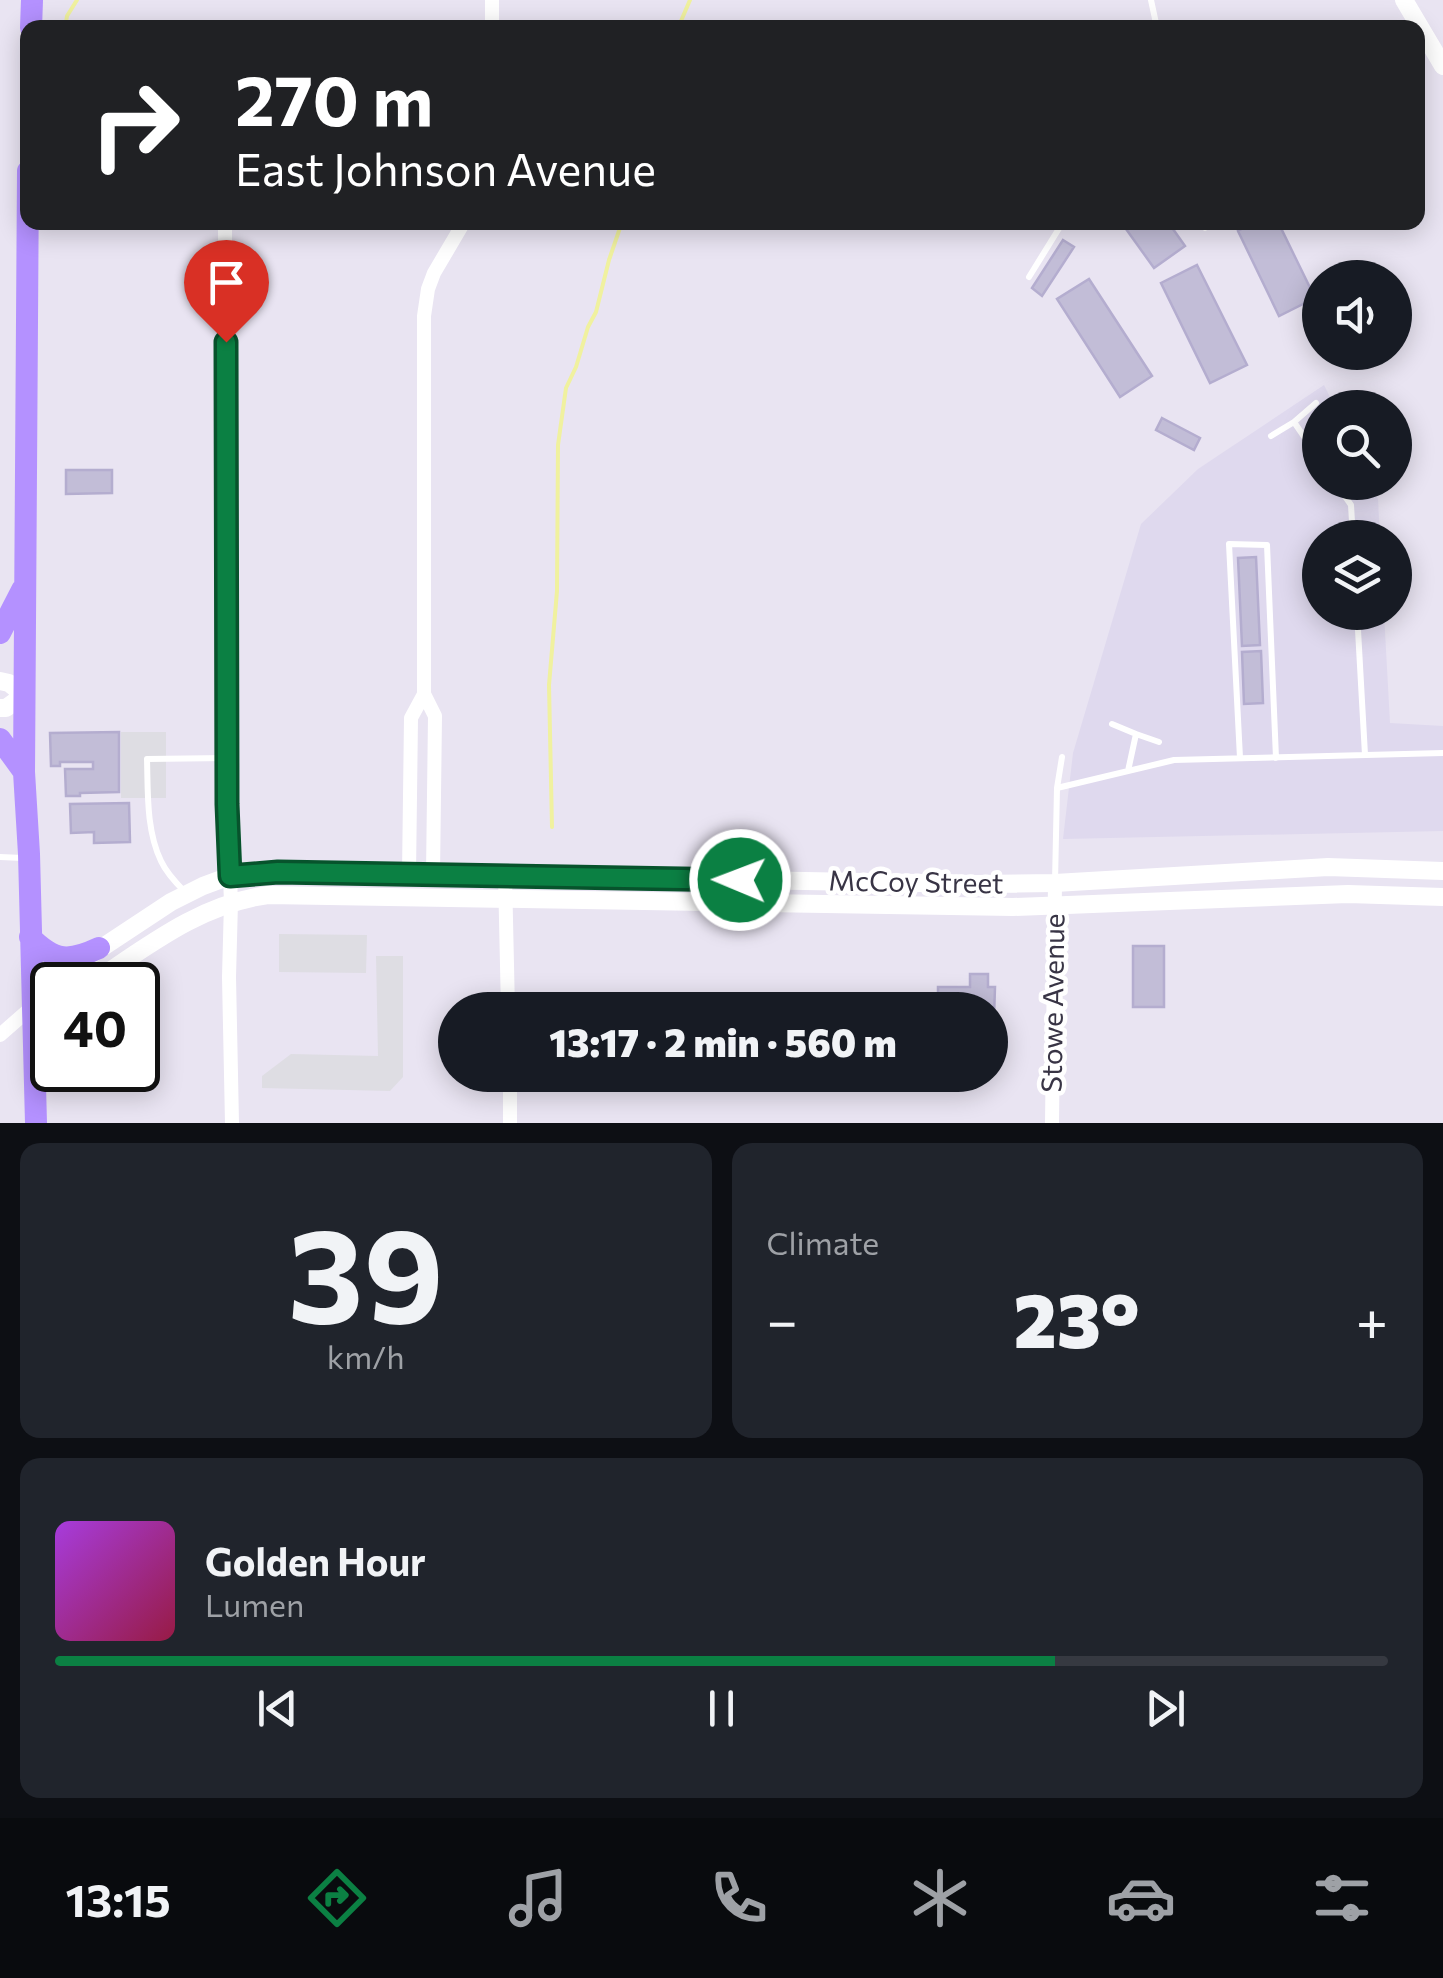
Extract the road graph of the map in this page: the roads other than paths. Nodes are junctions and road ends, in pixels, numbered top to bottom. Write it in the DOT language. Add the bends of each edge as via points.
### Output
graph roads {
  1 [pos="1425,36"];
  2 [pos="1443,66"];
  3 [pos="27,230"];
  4 [pos="225,230"];
  5 [pos="459,230"];
  6 [pos="1057,230"];
  7 [pos="1029,276"];
  8 [pos="1302,415"];
  9 [pos="1294,422"];
  10 [pos="1302,434"];
  11 [pos="1270,436"];
  12 [pos="24,587"];
  13 [pos="1358,630"];
  14 [pos="0,633"];
  15 [pos="0,681"];
  16 [pos="424,694"];
  17 [pos="24,696"];
  18 [pos="0,708"];
  19 [pos="1112,724"];
  20 [pos="1136,734"];
  21 [pos="0,740"];
  22 [pos="1159,742"];
  23 [pos="1443,753"];
  24 [pos="1365,755"];
  25 [pos="1062,757"];
  26 [pos="227,758"];
  27 [pos="1240,758"];
  28 [pos="1276,758"];
  29 [pos="1128,771"];
  30 [pos="24,772"];
  31 [pos="1057,788"];
  32 [pos="0,857"];
  33 [pos="29,858"];
  34 [pos="1443,871"];
  35 [pos="409,874"];
  36 [pos="434,874"];
  37 [pos="505,875"];
  38 [pos="230,876"];
  39 [pos="1055,883"];
  40 [pos="186,894"];
  41 [pos="1443,897"];
  42 [pos="504,898"];
  43 [pos="230,902"];
  44 [pos="1054,906"];
  45 [pos="30,937"];
  46 [pos="100,948"];
  47 [pos="34,962"];
  48 [pos="79,962"];
  49 [pos="124,962"];
  50 [pos="507,992"];
  51 [pos="30,1014"];
  52 [pos="0,1035"];
  53 [pos="38,1092"];
  54 [pos="510,1092"];
  55 [pos="36,1123"];
  56 [pos="232,1123"];
  57 [pos="510,1123"];
  58 [pos="1052,1123"];
  1 -- 2 [label="street"];
  3 -- 12 [label="main road"];
  4 -- 26 [label="street"];
  5 -- 16 [label="street" via="434,273 424,316"];
  6 -- 7 [label="lane"];
  8 -- 9 [label="lane"];
  9 -- 10 [label="lane"];
  9 -- 11 [label="lane"];
  12 -- 14 [label="main road"];
  12 -- 17 [label="main road"];
  13 -- 24 [label="lane"];
  15 -- 17 [label="street"];
  16 -- 35 [label="street" via="411,718"];
  16 -- 36 [label="street" via="434,716"];
  17 -- 18 [label="street"];
  17 -- 30 [label="main road"];
  19 -- 20 [label="lane"];
  20 -- 22 [label="lane"];
  20 -- 29 [label="lane"];
  21 -- 30 [label="main road"];
  23 -- 24 [label="lane"];
  24 -- 28 [label="lane"];
  25 -- 31 [label="lane"];
  26 -- 38 [label="street"];
  26 -- 40 [label="lane" via="147,759 154,838 161,861"];
  27 -- 28 [label="lane"];
  27 -- 28 [label="lane" via="1229,544 1267,545"];
  27 -- 29 [label="lane" via="1174,760"];
  29 -- 31 [label="lane"];
  30 -- 33 [label="main road"];
  31 -- 39 [label="lane"];
  32 -- 33 [label="lane"];
  33 -- 45 [label="main road"];
  34 -- 39 [label="street, McCoy Street" via="1328,867"];
  35 -- 36 [label="street, McCoy Street"];
  35 -- 38 [label="street, McCoy Street"];
  36 -- 37 [label="street, McCoy Street"];
  37 -- 39 [label="street, McCoy Street"];
  37 -- 42 [label="street"];
  38 -- 40 [label="street, McCoy Street"];
  38 -- 43 [label="street"];
  39 -- 44 [label="street, Stowe Avenue"];
  40 -- 46 [label="street, McCoy Street"];
  41 -- 44 [label="street, McCoy Street" via="1348,894"];
  42 -- 43 [label="street, McCoy Street" via="268,895"];
  42 -- 44 [label="street, McCoy Street"];
  42 -- 50 [label="street"];
  43 -- 49 [label="street, McCoy Street"];
  43 -- 56 [label="street"];
  44 -- 58 [label="street, Stowe Avenue"];
  45 -- 46 [label="main road" via="65,958"];
  45 -- 47 [label="main road"];
  46 -- 48 [label="street, McCoy Street"];
  51 -- 52 [label="street"];
  53 -- 55 [label="main road"];
  54 -- 57 [label="street"];
}
